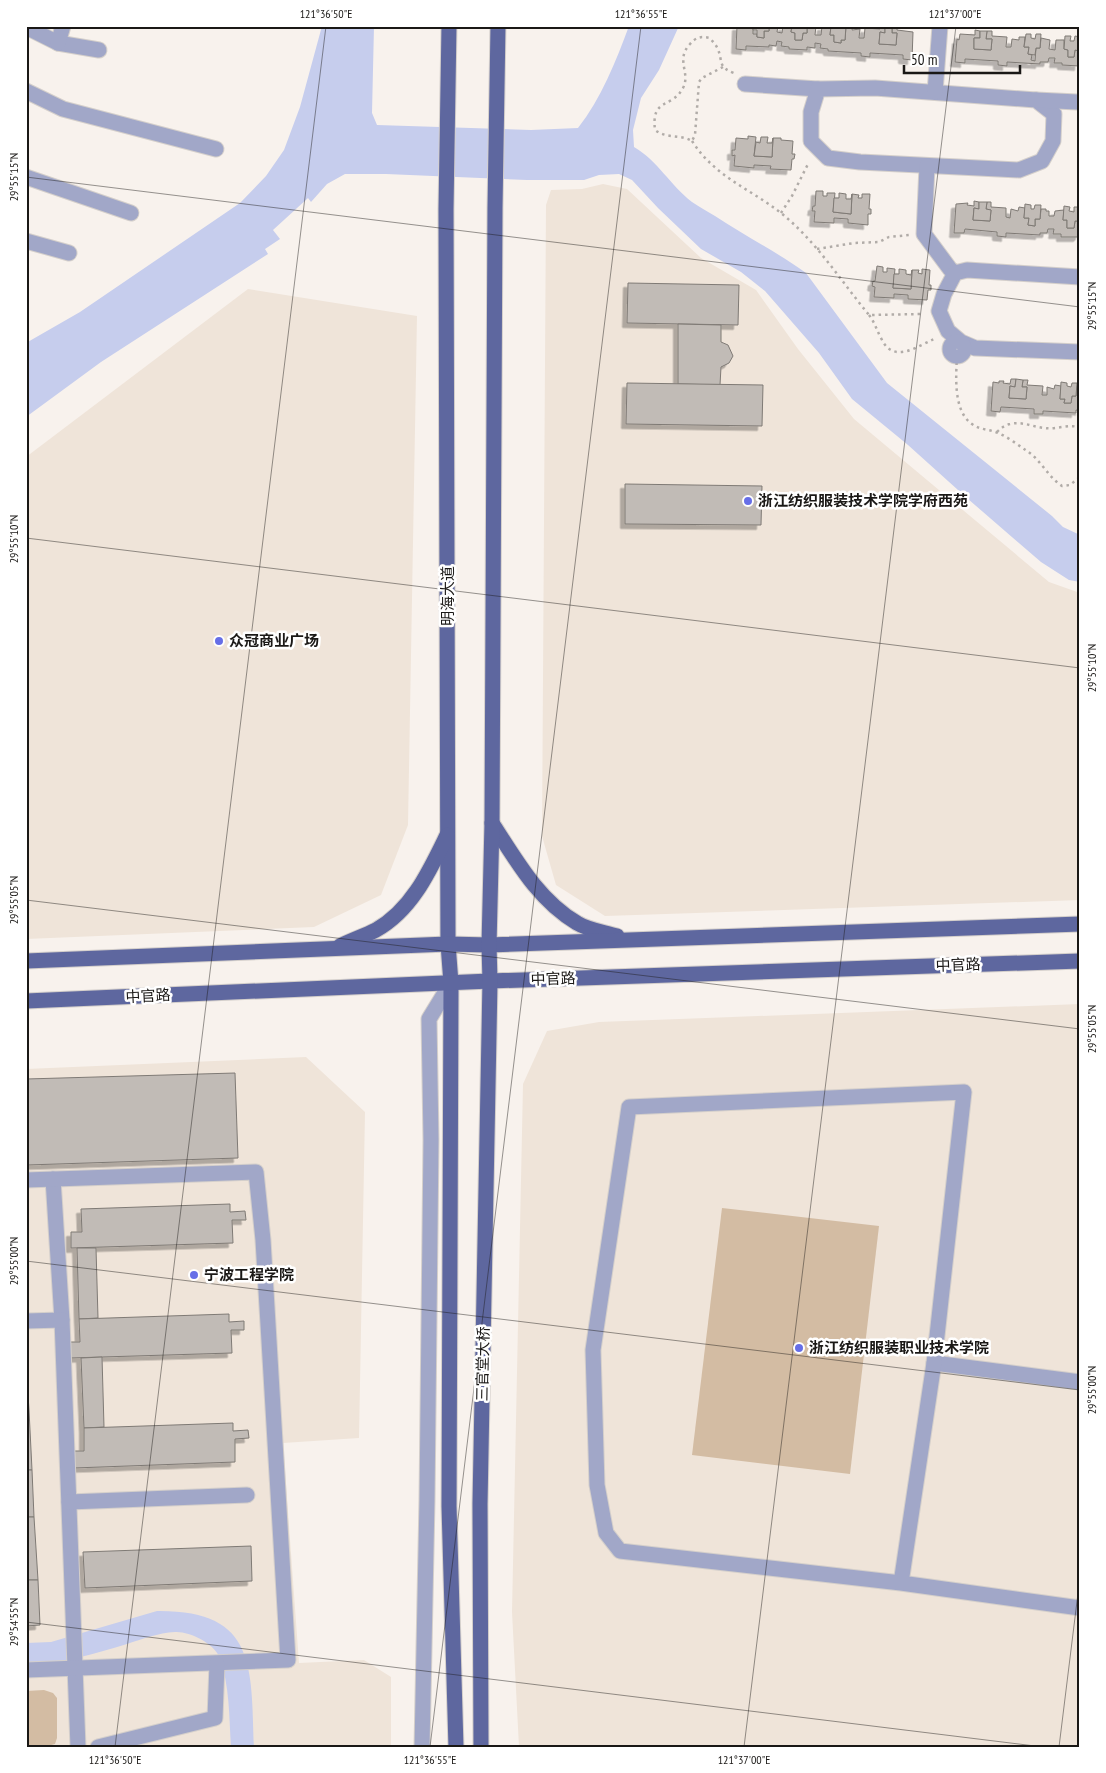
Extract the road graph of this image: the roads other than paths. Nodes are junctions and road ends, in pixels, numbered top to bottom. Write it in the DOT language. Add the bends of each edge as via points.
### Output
graph roads {
  1 [pos="63,26"];
  2 [pos="449,26"];
  3 [pos="498,26"];
  4 [pos="940,26"];
  5 [pos="26,27"];
  6 [pos="58,43"];
  7 [pos="99,50"];
  8 [pos="745,84"];
  9 [pos="818,89"];
  10 [pos="26,91"];
  11 [pos="935,92"];
  12 [pos="1036,100"];
  13 [pos="1077,102"];
  14 [pos="216,149"];
  15 [pos="927,166"];
  16 [pos="26,177"];
  17 [pos="131,213"];
  18 [pos="26,241"];
  19 [pos="69,253"];
  20 [pos="955,274"];
  21 [pos="1080,277"];
  22 [pos="1080,352"];
  23 [pos="492,824"];
  24 [pos="449,832"];
  25 [pos="1080,924"];
  26 [pos="628,940"];
  27 [pos="448,944"];
  28 [pos="489,945"];
  29 [pos="332,949"];
  30 [pos="1080,961"];
  31 [pos="26,962"];
  32 [pos="490,981"];
  33 [pos="451,982"];
  34 [pos="26,1001"];
  35 [pos="53,1179"];
  36 [pos="26,1180"];
  37 [pos="62,1320"];
  38 [pos="26,1321"];
  39 [pos="934,1362"];
  40 [pos="1080,1382"];
  41 [pos="246,1495"];
  42 [pos="69,1502"];
  43 [pos="902,1583"];
  44 [pos="1080,1608"];
  45 [pos="216,1664"];
  46 [pos="75,1669"];
  47 [pos="26,1670"];
  48 [pos="78,1747"];
  49 [pos="98,1747"];
  50 [pos="422,1747"];
  51 [pos="456,1747"];
  52 [pos="481,1747"];
  1 -- 6 [label="street"];
  2 -- 24 [label="main road, 明海大道" via="446,209"];
  3 -- 23 [label="main road"];
  4 -- 11 [label="street"];
  5 -- 6 [label="street"];
  6 -- 7 [label="street"];
  8 -- 9 [label="street"];
  9 -- 11 [label="street"];
  9 -- 15 [label="street" via="811,112 811,141 828,158"];
  10 -- 14 [label="street" via="63,109"];
  11 -- 12 [label="street"];
  12 -- 13 [label="street"];
  12 -- 15 [label="street" via="1054,114 1053,141 1042,161 1019,170"];
  15 -- 20 [label="street" via="924,234"];
  16 -- 17 [label="street"];
  18 -- 19 [label="street"];
  20 -- 21 [label="street" via="967,270"];
  20 -- 22 [label="street" via="939,311 956,348"];
  23 -- 26 [label="main road" via="546,899 578,924"];
  23 -- 28 [label="main road"];
  24 -- 27 [label="main road, 明海大道"];
  24 -- 29 [label="main road" via="425,880 400,912 377,930"];
  25 -- 26 [label="main road"];
  26 -- 28 [label="main road"];
  27 -- 28 [label="main road"];
  27 -- 29 [label="main road"];
  27 -- 33 [label="main road, 明海大道"];
  28 -- 32 [label="main road"];
  29 -- 31 [label="main road"];
  30 -- 32 [label="main road, 中官路"];
  32 -- 33 [label="main road, 中官路"];
  32 -- 52 [label="main road, 三官堂大桥" via="480,1504"];
  33 -- 34 [label="main road, 中官路"];
  33 -- 50 [label="street" via="429,1019 431,1180"];
  33 -- 51 [label="main road" via="449,1506"];
  35 -- 36 [label="street"];
  35 -- 37 [label="street"];
  35 -- 45 [label="street" via="256,1172 266,1277 288,1660"];
  37 -- 38 [label="street"];
  37 -- 42 [label="street"];
  39 -- 40 [label="street"];
  39 -- 43 [label="street"];
  39 -- 43 [label="street" via="964,1092 629,1107 593,1350 598,1486 606,1533 620,1551"];
  41 -- 42 [label="street"];
  42 -- 46 [label="street"];
  43 -- 44 [label="street"];
  45 -- 46 [label="street"];
  45 -- 49 [label="street" via="215,1718"];
  46 -- 47 [label="street"];
  46 -- 48 [label="street"];
}
